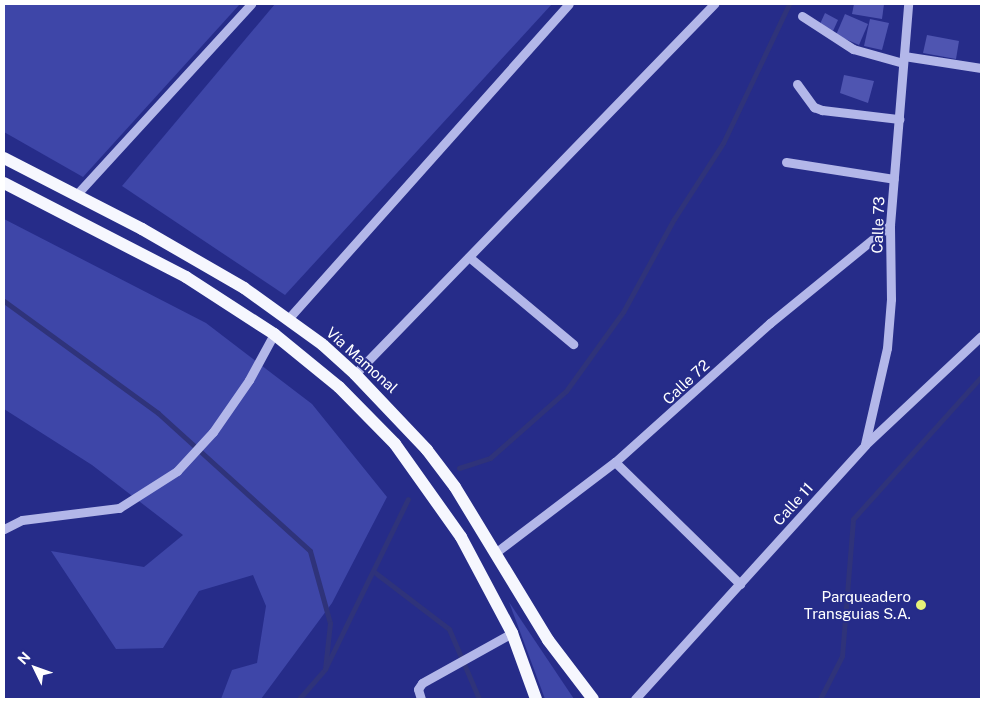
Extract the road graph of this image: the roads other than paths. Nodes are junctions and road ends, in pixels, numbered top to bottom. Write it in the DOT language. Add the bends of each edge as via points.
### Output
graph roads {
  1 [pos="251,4"];
  2 [pos="570,4"];
  3 [pos="714,4"];
  4 [pos="908,4"];
  5 [pos="802,16"];
  6 [pos="903,60"];
  7 [pos="981,68"];
  8 [pos="797,84"];
  9 [pos="899,119"];
  10 [pos="4,158"];
  11 [pos="786,162"];
  12 [pos="894,180"];
  13 [pos="4,183"];
  14 [pos="77,194"];
  15 [pos="890,225"];
  16 [pos="469,257"];
  17 [pos="288,319"];
  18 [pos="274,334"];
  19 [pos="981,336"];
  20 [pos="572,344"];
  21 [pos="355,374"];
  22 [pos="865,444"];
  23 [pos="615,462"];
  24 [pos="4,529"];
  25 [pos="495,553"];
  26 [pos="740,584"];
  27 [pos="512,634"];
  28 [pos="421,699"];
  29 [pos="536,699"];
  30 [pos="593,699"];
  31 [pos="634,699"];
  1 -- 14 [label="street"];
  2 -- 17 [label="street"];
  3 -- 16 [label="street"];
  4 -- 6 [label="street, Calle 73"];
  5 -- 6 [label="street" via="853,49"];
  6 -- 7 [label="street"];
  6 -- 9 [label="street, Calle 73"];
  8 -- 9 [label="street" via="814,107 822,110"];
  9 -- 12 [label="street, Calle 73"];
  10 -- 14 [label="main road, Vía Mamonal"];
  11 -- 12 [label="street"];
  12 -- 15 [label="street, Calle 73"];
  13 -- 18 [label="main road" via="186,277"];
  14 -- 17 [label="main road, Vía Mamonal" via="196,259"];
  15 -- 22 [label="street, Calle 73" via="891,299 887,348"];
  15 -- 23 [label="street, Calle 72" via="770,322"];
  16 -- 20 [label="street"];
  16 -- 21 [label="street"];
  17 -- 21 [label="main road, Vía Mamonal"];
  18 -- 24 [label="street" via="249,380 213,432 177,471 119,508 22,520"];
  18 -- 27 [label="main road" via="333,381 394,444 460,537"];
  19 -- 22 [label="street, Calle 11"];
  21 -- 25 [label="main road, Vía Mamonal" via="427,450"];
  22 -- 26 [label="street, Calle 11"];
  23 -- 25 [label="street, Calle 72"];
  23 -- 26 [label="street"];
  25 -- 30 [label="main road, Vía Mamonal" via="548,640"];
  26 -- 31 [label="street, Calle 11"];
  27 -- 28 [label="street" via="422,683 418,688"];
  27 -- 29 [label="main road"];
}
